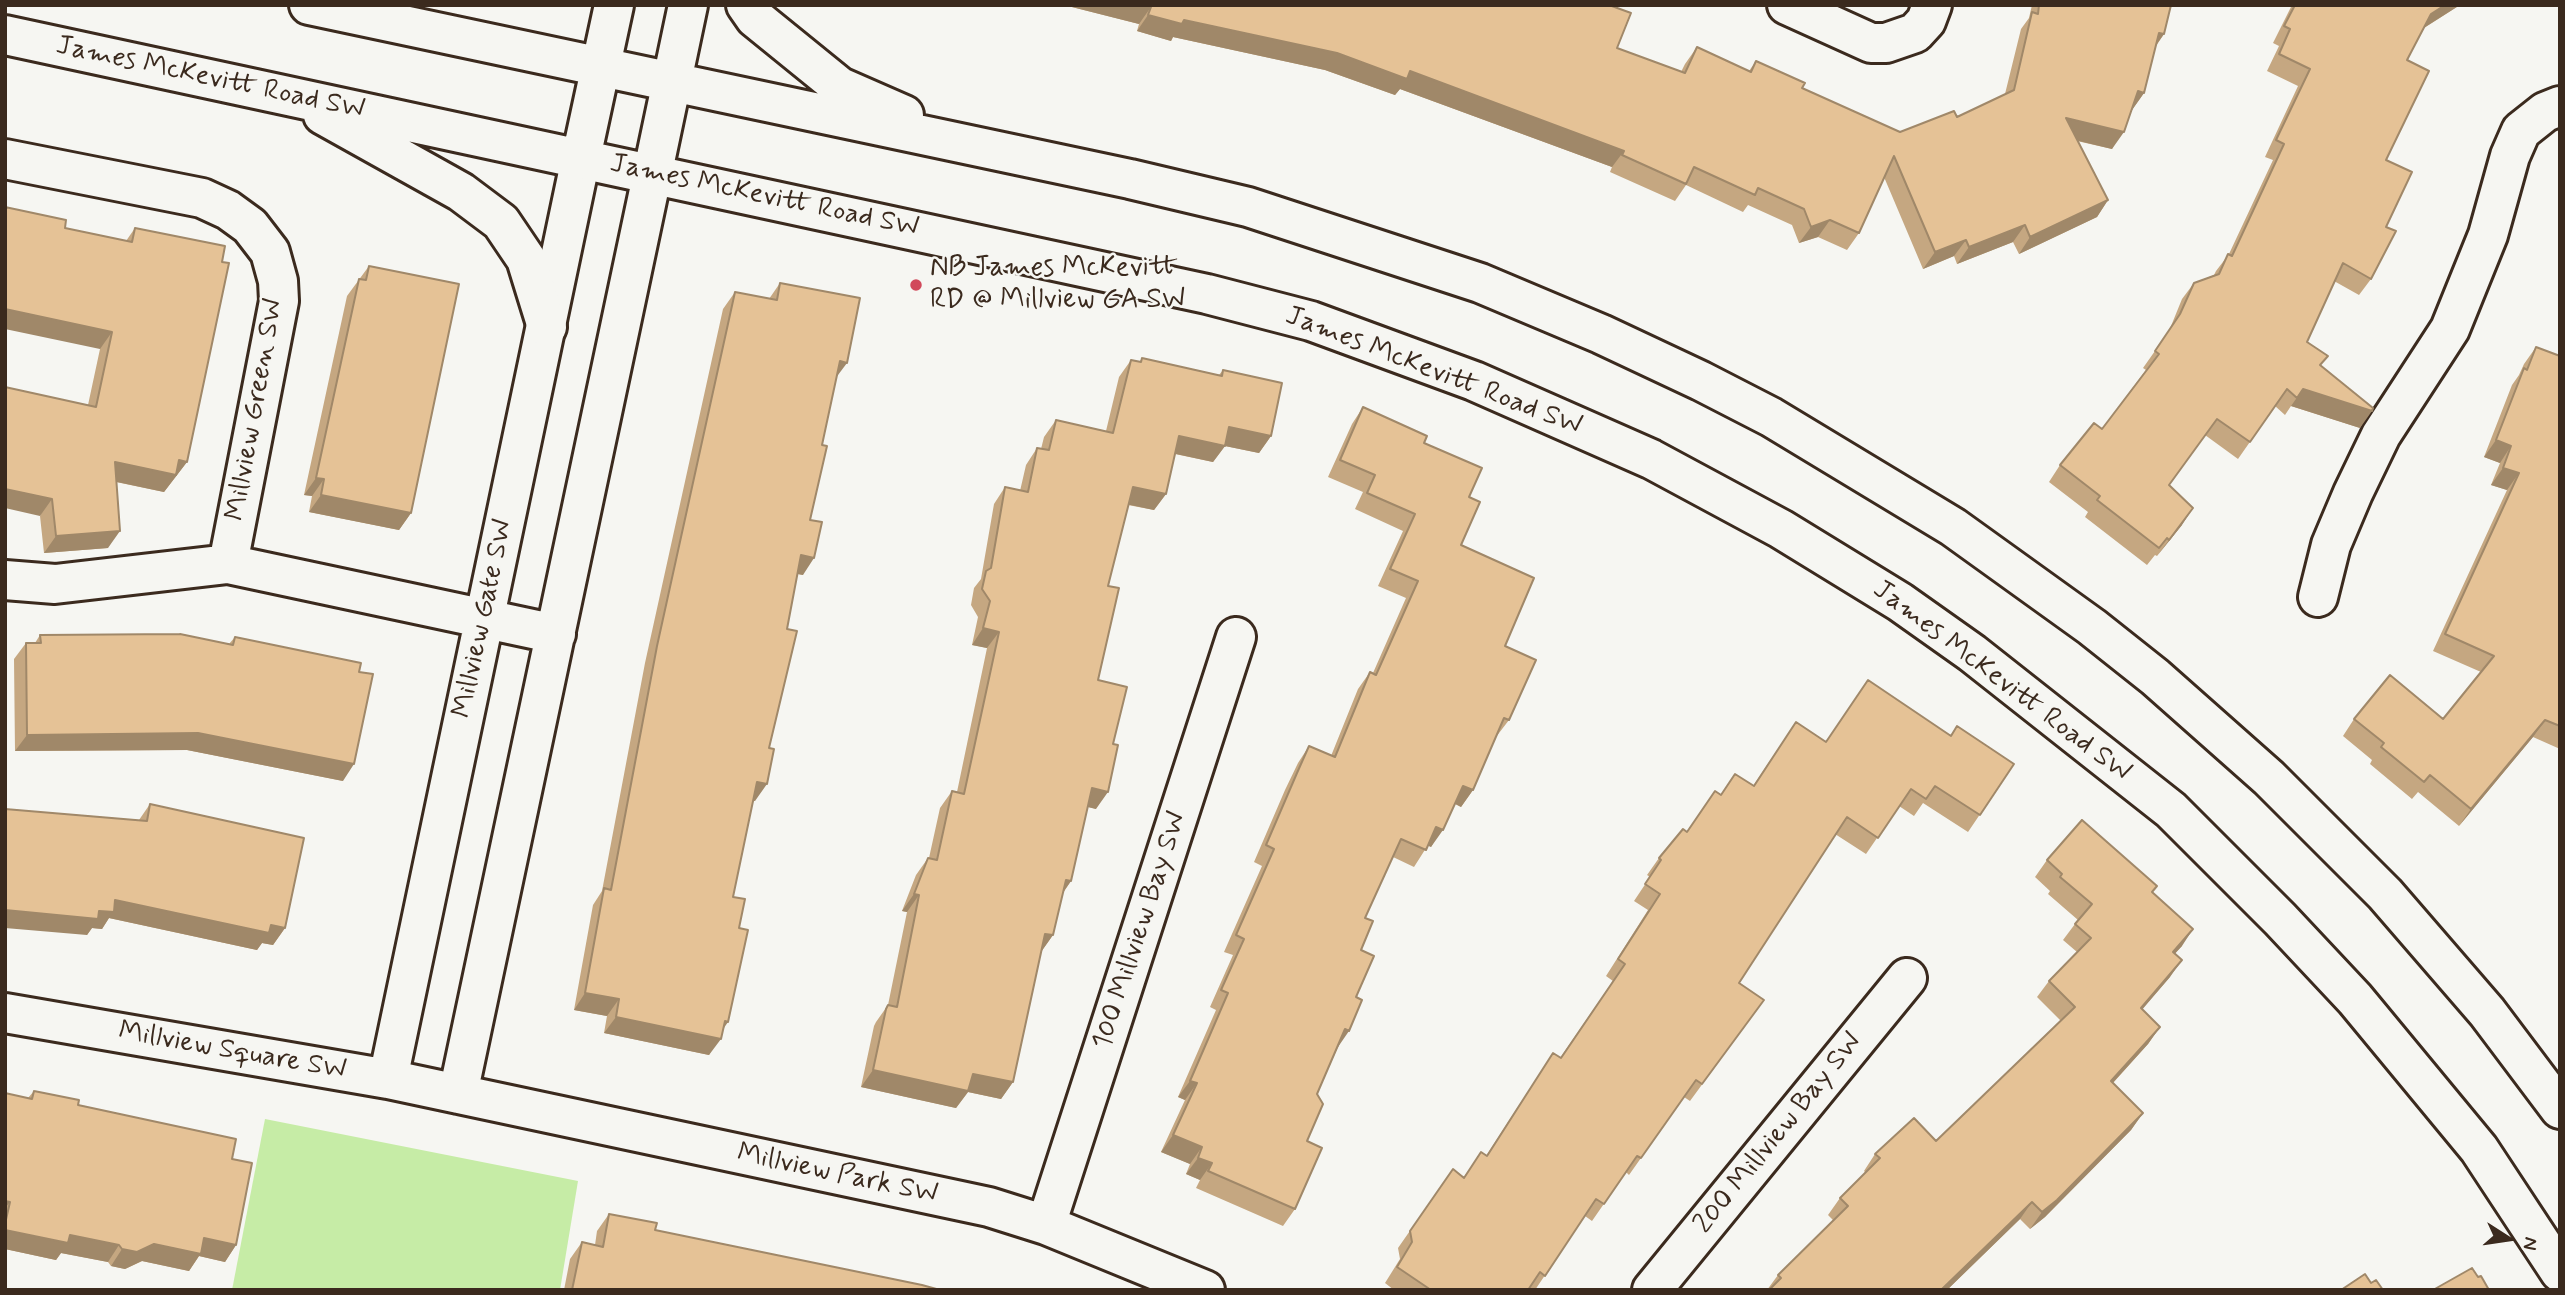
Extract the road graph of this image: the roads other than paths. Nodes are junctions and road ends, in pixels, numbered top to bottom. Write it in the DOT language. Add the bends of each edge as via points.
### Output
graph roads {
  1 [pos="309,5"];
  2 [pos="614,5"];
  3 [pos="688,5"];
  4 [pos="746,5"];
  5 [pos="1787,5"];
  6 [pos="1932,5"];
  7 [pos="5,35"];
  8 [pos="601,68"];
  9 [pos="673,82"];
  10 [pos="288,95"];
  11 [pos="2560,106"];
  12 [pos="986,150"];
  13 [pos="581,158"];
  14 [pos="5,159"];
  15 [pos="652,176"];
  16 [pos="547,327"];
  17 [pos="228,564"];
  18 [pos="5,580"];
  19 [pos="2318,597"];
  20 [pos="484,618"];
  21 [pos="556,634"];
  22 [pos="1236,637"];
  23 [pos="1907,978"];
  24 [pos="5,1013"];
  25 [pos="388,1079"];
  26 [pos="458,1094"];
  27 [pos="2560,1109"];
  28 [pos="1046,1225"];
  29 [pos="2560,1272"];
  30 [pos="1205,1290"];
  31 [pos="1652,1290"];
  1 -- 8 [label="main road"];
  2 -- 8 [label="main road, Millview Gate SW"];
  3 -- 9 [label="main road"];
  4 -- 12 [label="main road" via="755,18 840,87"];
  5 -- 6 [label="main road" via="1871,43 1915,33 1926,22"];
  7 -- 10 [label="main road, James McKevitt Road SW"];
  8 -- 9 [label="main road"];
  8 -- 13 [label="main road, Millview Gate SW"];
  9 -- 12 [label="main road"];
  9 -- 15 [label="main road"];
  10 -- 13 [label="main road, James McKevitt Road SW"];
  10 -- 16 [label="main road" via="461,192 501,222 526,259"];
  11 -- 19 [label="main road" via="2521,131 2488,235 2450,329 2381,435 2331,545"];
  12 -- 27 [label="main road" via="1248,207 1480,283 1701,381 1875,478 2092,627 2269,778 2385,894 2487,1012"];
  13 -- 15 [label="main road, James McKevitt Road SW"];
  13 -- 16 [label="main road, Millview Gate SW"];
  14 -- 17 [label="main road, Millview Green SW" via="202,198 250,226 270,252 279,302"];
  15 -- 21 [label="main road"];
  15 -- 29 [label="main road, James McKevitt Road SW" via="1069,263 1311,321 1549,412 1651,458 1781,529 1972,653 2171,810 2371,1018 2479,1149"];
  16 -- 20 [label="main road, Millview Gate SW"];
  17 -- 18 [label="main road" via="54,584"];
  17 -- 20 [label="main road"];
  20 -- 21 [label="main road"];
  20 -- 25 [label="main road, Millview Gate SW"];
  21 -- 26 [label="main road"];
  22 -- 28 [label="main road, 100 Millview Bay SW"];
  23 -- 31 [label="main road, 200 Millview Bay SW"];
  24 -- 25 [label="main road, Millview Square SW"];
  25 -- 26 [label="main road, Millview Square SW"];
  26 -- 28 [label="main road, Millview Park SW" via="989,1207"];
  28 -- 30 [label="main road, Millview Park SW"];
}
